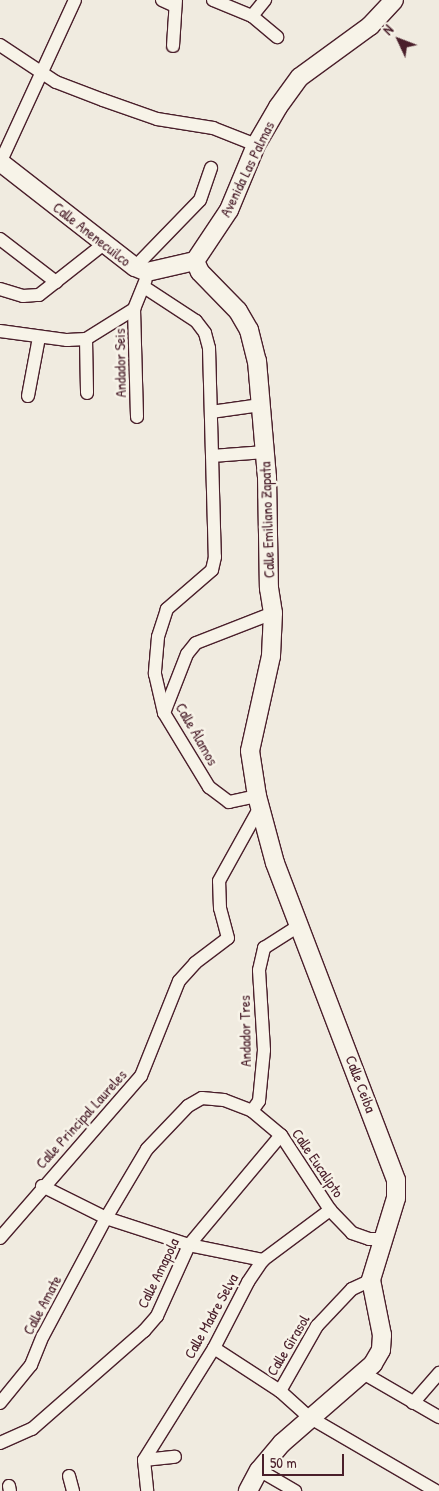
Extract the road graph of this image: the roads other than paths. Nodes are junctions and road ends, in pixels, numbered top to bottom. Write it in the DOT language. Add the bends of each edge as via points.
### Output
graph roads {
  1 [pos="75,0"];
  2 [pos="162,0"];
  3 [pos="213,0"];
  4 [pos="265,0"];
  5 [pos="394,0"];
  6 [pos="176,3"];
  7 [pos="252,16"];
  8 [pos="277,37"];
  9 [pos="0,46"];
  10 [pos="173,46"];
  11 [pos="43,74"];
  12 [pos="256,145"];
  13 [pos="0,162"];
  14 [pos="211,168"];
  15 [pos="0,240"];
  16 [pos="105,243"];
  17 [pos="195,261"];
  18 [pos="142,276"];
  19 [pos="56,282"];
  20 [pos="0,289"];
  21 [pos="134,308"];
  22 [pos="0,331"];
  23 [pos="39,337"];
  24 [pos="86,339"];
  25 [pos="87,393"];
  26 [pos="28,396"];
  27 [pos="261,405"];
  28 [pos="211,412"];
  29 [pos="137,417"];
  30 [pos="265,452"];
  31 [pos="212,456"];
  32 [pos="273,613"];
  33 [pos="164,713"];
  34 [pos="258,801"];
  35 [pos="300,925"];
  36 [pos="252,1110"];
  37 [pos="281,1134"];
  38 [pos="42,1186"];
  39 [pos="330,1210"];
  40 [pos="106,1218"];
  41 [pos="0,1238"];
  42 [pos="383,1239"];
  43 [pos="189,1245"];
  44 [pos="263,1260"];
  45 [pos="370,1280"];
  46 [pos="214,1348"];
  47 [pos="363,1372"];
  48 [pos="439,1373"];
  49 [pos="280,1391"];
  50 [pos="0,1403"];
  51 [pos="413,1403"];
  52 [pos="309,1417"];
  53 [pos="439,1417"];
  54 [pos="0,1444"];
  55 [pos="175,1457"];
  56 [pos="144,1460"];
  57 [pos="259,1470"];
  58 [pos="69,1476"];
  59 [pos="72,1491"];
  60 [pos="146,1491"];
  61 [pos="248,1491"];
  62 [pos="295,1491"];
  63 [pos="436,1491"];
  1 -- 11 [label="street"];
  2 -- 6 [label="street"];
  3 -- 7 [label="street"];
  4 -- 7 [label="street"];
  5 -- 12 [label="street, Avenida Las Palmas" via="370,26 300,77"];
  6 -- 10 [label="street"];
  7 -- 8 [label="street"];
  9 -- 11 [label="street"];
  11 -- 12 [label="street" via="56,82 157,119 213,128"];
  11 -- 13 [label="street"];
  12 -- 17 [label="street, Avenida Las Palmas" via="229,210"];
  13 -- 16 [label="street, Calle Anenecuilco"];
  14 -- 18 [label="street" via="200,200"];
  15 -- 19 [label="street"];
  16 -- 18 [label="street, Calle Anenecuilco"];
  16 -- 19 [label="street"];
  17 -- 18 [label="street, Calle Anenecuilco"];
  17 -- 27 [label="street, Calle Emiliano Zapata" via="200,272 229,299 249,330 258,362"];
  18 -- 21 [label="street"];
  18 -- 28 [label="street, Calle Álamos" via="196,321 205,333 209,348"];
  19 -- 20 [label="street" via="32,297"];
  21 -- 24 [label="street"];
  21 -- 29 [label="street, Andador Seis"];
  22 -- 23 [label="street"];
  23 -- 24 [label="street"];
  23 -- 26 [label="street"];
  24 -- 25 [label="street"];
  27 -- 28 [label="street"];
  27 -- 30 [label="street, Calle Emiliano Zapata"];
  28 -- 31 [label="street, Calle Álamos"];
  30 -- 31 [label="street"];
  30 -- 32 [label="street, Calle Emiliano Zapata" via="269,588"];
  31 -- 33 [label="street, Calle Álamos" via="215,557 212,570 167,609 158,636 155,674"];
  32 -- 33 [label="street" via="196,642 187,654"];
  32 -- 34 [label="street, Calle Emiliano Zapata" via="272,656 250,750"];
  33 -- 34 [label="street, Calle Álamos" via="209,787 218,796 229,802"];
  34 -- 35 [label="street, Calle Ceiba" via="275,863"];
  34 -- 38 [label="street, Calle Principal Laureles" via="219,880 220,908 228,938 179,980 141,1076"];
  35 -- 36 [label="street, Andador Tres" via="264,948 259,970 264,1050 259,1102"];
  35 -- 42 [label="street, Calle Ceiba" via="396,1180 396,1198"];
  36 -- 37 [label="street, Calle Eucalipto"];
  36 -- 40 [label="street, Calle Eucalipto" via="224,1100 202,1098 188,1106 147,1149"];
  37 -- 39 [label="street, Calle Eucalipto"];
  37 -- 43 [label="street, Calle Amapola"];
  38 -- 40 [label="street"];
  38 -- 41 [label="street, Calle Principal Laureles"];
  39 -- 42 [label="street, Calle Eucalipto" via="352,1233 369,1239"];
  39 -- 44 [label="street, Calle Madre Selva"];
  40 -- 43 [label="street"];
  40 -- 50 [label="street, Calle Amate" via="31,1365"];
  42 -- 45 [label="street, Calle Ceiba"];
  43 -- 44 [label="street"];
  43 -- 54 [label="street, Calle Amapola" via="157,1316 144,1331 32,1429"];
  44 -- 46 [label="street, Calle Madre Selva"];
  45 -- 47 [label="street, Calle Ceiba" via="382,1335 381,1350 374,1364"];
  45 -- 49 [label="street, Calle Girasol" via="352,1289 316,1326"];
  46 -- 49 [label="street"];
  46 -- 56 [label="street, Calle Madre Selva"];
  47 -- 51 [label="street"];
  47 -- 52 [label="street"];
  48 -- 51 [label="street"];
  49 -- 52 [label="street"];
  51 -- 53 [label="street"];
  52 -- 57 [label="street"];
  52 -- 63 [label="street"];
  55 -- 56 [label="street"];
  56 -- 60 [label="street"];
  57 -- 61 [label="street"];
  57 -- 62 [label="street"];
  58 -- 59 [label="street"];
}
